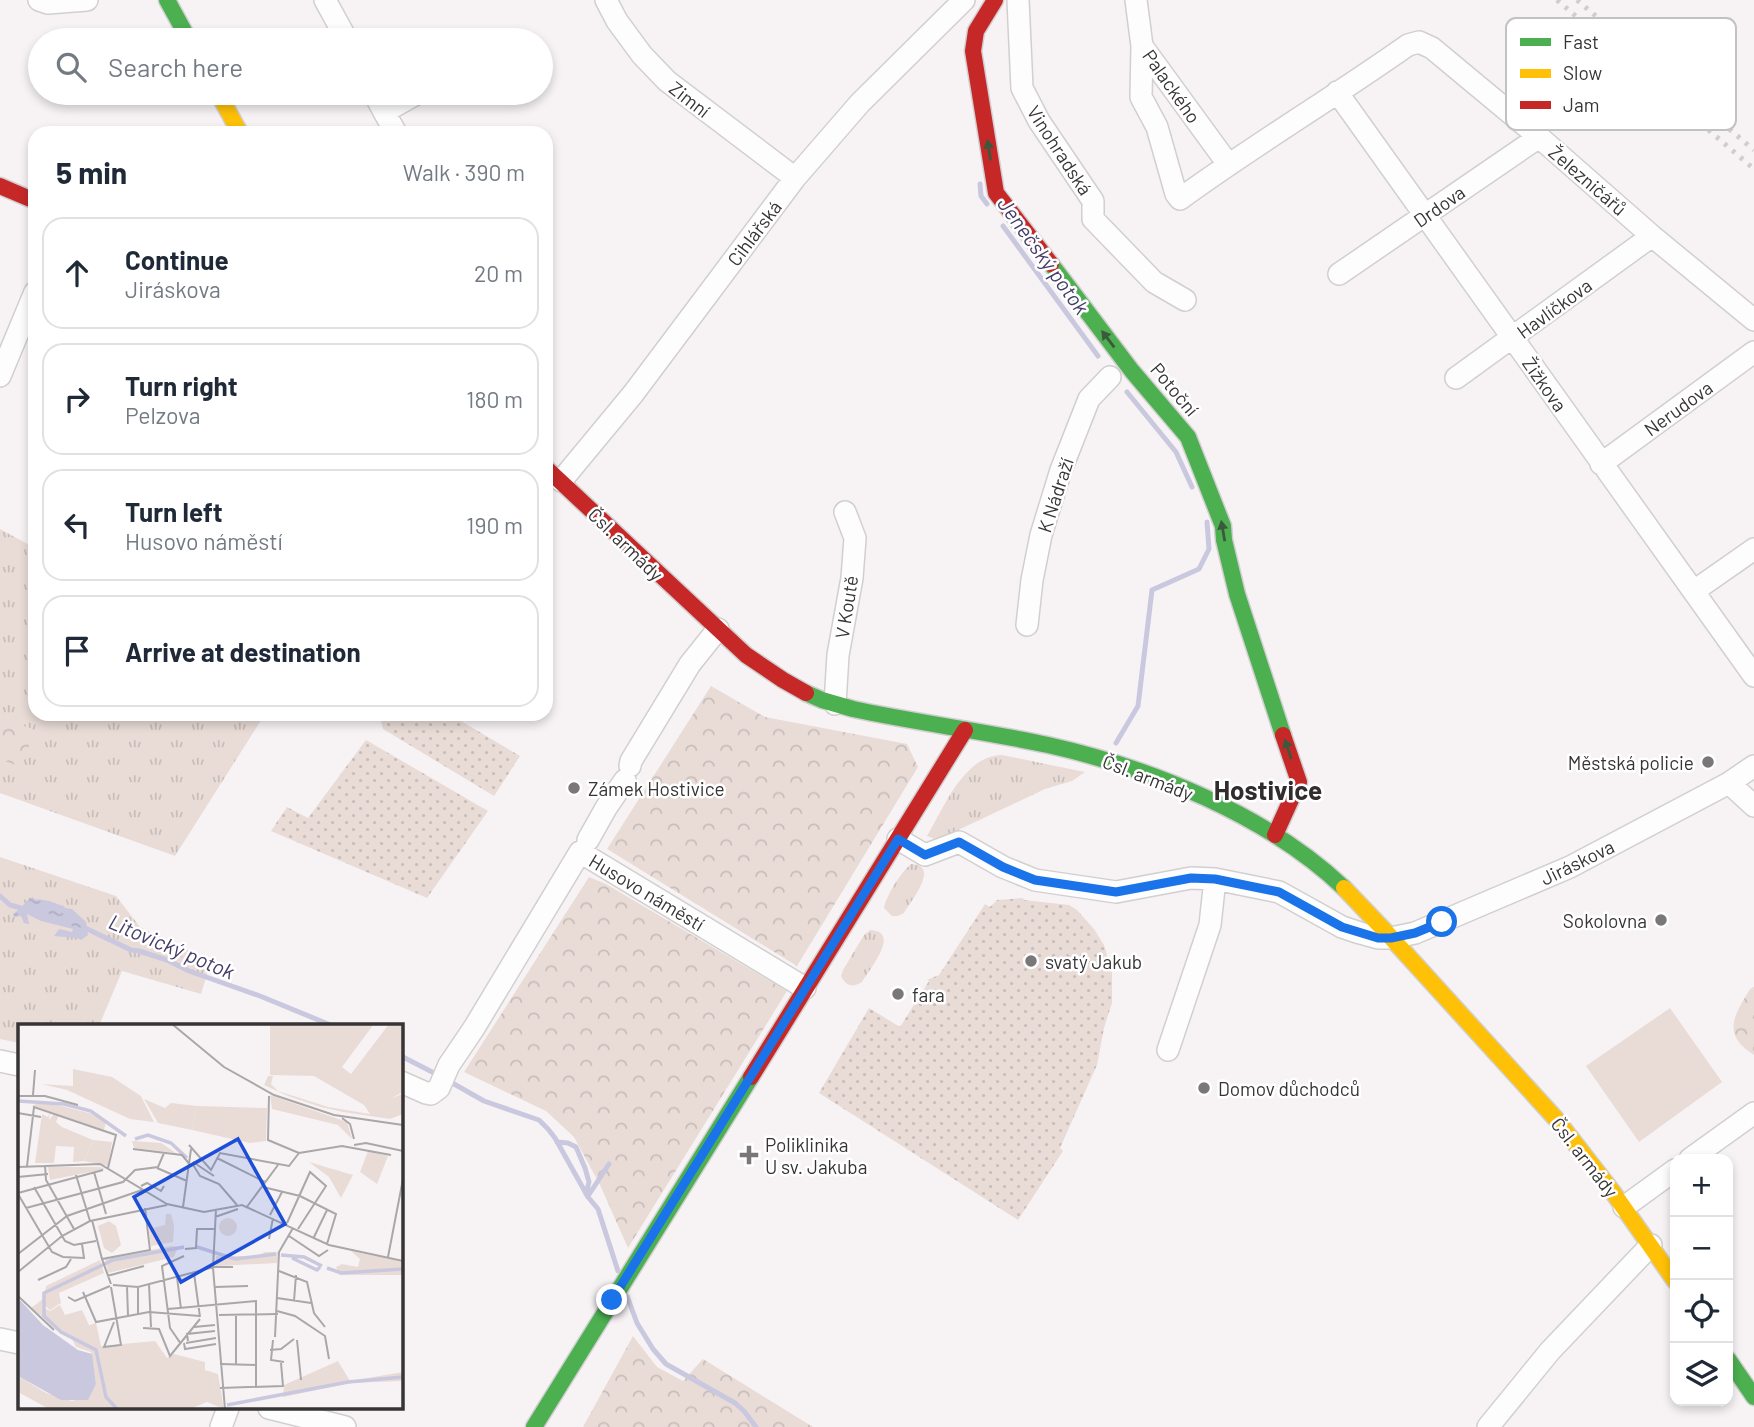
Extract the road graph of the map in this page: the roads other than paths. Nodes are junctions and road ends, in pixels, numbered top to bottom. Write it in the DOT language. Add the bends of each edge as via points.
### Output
graph roads {
  1 [pos="39,0"];
  2 [pos="87,0"];
  3 [pos="167,0"];
  4 [pos="325,0"];
  5 [pos="606,0"];
  6 [pos="995,0"];
  7 [pos="1018,0"];
  8 [pos="1136,0"];
  9 [pos="957,4"];
  10 [pos="182,28"];
  11 [pos="340,28"];
  12 [pos="1142,46"];
  13 [pos="1337,92"];
  14 [pos="225,105"];
  15 [pos="381,105"];
  16 [pos="1506,110"];
  17 [pos="236,126"];
  18 [pos="392,126"];
  19 [pos="1531,130"];
  20 [pos="1539,137"];
  21 [pos="1228,164"];
  22 [pos="795,178"];
  23 [pos="0,186"];
  24 [pos="28,198"];
  25 [pos="1424,216"];
  26 [pos="1652,236"];
  27 [pos="1339,274"];
  28 [pos="1185,300"];
  29 [pos="28,309"];
  30 [pos="1754,320"];
  31 [pos="1513,338"];
  32 [pos="1754,352"];
  33 [pos="0,376"];
  34 [pos="1110,377"];
  35 [pos="1456,378"];
  36 [pos="1601,464"];
  37 [pos="553,475"];
  38 [pos="845,512"];
  39 [pos="1754,549"];
  40 [pos="1693,592"];
  41 [pos="1027,625"];
  42 [pos="718,629"];
  43 [pos="1754,676"];
  44 [pos="835,704"];
  45 [pos="965,730"];
  46 [pos="1754,766"];
  47 [pos="1730,783"];
  48 [pos="1754,806"];
  49 [pos="1275,835"];
  50 [pos="898,839"];
  51 [pos="588,840"];
  52 [pos="1215,879"];
  53 [pos="1391,938"];
  54 [pos="805,988"];
  55 [pos="1168,1050"];
  56 [pos="0,1061"];
  57 [pos="18,1065"];
  58 [pos="402,1082"];
  59 [pos="1754,1113"];
  60 [pos="1697,1154"];
  61 [pos="1670,1174"];
  62 [pos="1624,1207"];
  63 [pos="1651,1245"];
  64 [pos="1674,1280"];
  65 [pos="0,1339"];
  66 [pos="18,1343"];
  67 [pos="1733,1366"];
  68 [pos="1754,1397"];
  69 [pos="227,1410"];
  70 [pos="277,1410"];
  71 [pos="221,1427"];
  72 [pos="345,1427"];
  73 [pos="534,1427"];
  74 [pos="1488,1427"];
  1 -- 2 [label="street"];
  3 -- 10 [label="street"];
  4 -- 11 [label="street"];
  5 -- 22 [label="street, Zimní" via="642,55 667,81"];
  49 -- 6 [label="street, Potoční, one-way" via="1299,782 1237,594 1223,526 1188,437 996,193 973,51 976,31"];
  7 -- 28 [label="street, Vinohradská" via="1022,88 1093,201 1093,219 1154,282"];
  8 -- 12 [label="street, Palackého"];
  9 -- 22 [label="street, Cihlářská" via="860,103"];
  12 -- 21 [label="street, Palackého"];
  12 -- 21 [label="street" via="1141,97 1157,127 1176,194 1180,199"];
  13 -- 16 [label="street, Železničářů" via="1419,42"];
  13 -- 21 [label="street"];
  13 -- 25 [label="street, Žižkova"];
  14 -- 17 [label="street"];
  15 -- 18 [label="street"];
  19 -- 20 [label="street, Železničářů"];
  20 -- 25 [label="street, Drdova"];
  20 -- 26 [label="street, Železničářů"];
  22 -- 37 [label="street, Cihlářská" via="633,394"];
  23 -- 24 [label="street"];
  25 -- 27 [label="street, Drdova"];
  25 -- 31 [label="street, Žižkova"];
  26 -- 30 [label="street, Železničářů"];
  26 -- 31 [label="street, Havlíčkova"];
  29 -- 33 [label="street"];
  31 -- 35 [label="street, Havlíčkova"];
  31 -- 36 [label="street, Žižkova"];
  32 -- 36 [label="street, Nerudova"];
  34 -- 41 [label="street, K Nádraží" via="1089,399 1061,470 1039,546"];
  36 -- 40 [label="street, Žižkova"];
  37 -- 42 [label="street, Čsl. armády"];
  38 -- 44 [label="street, V Koutě" via="855,538"];
  39 -- 40 [label="street"];
  40 -- 43 [label="street, Žižkova"];
  42 -- 44 [label="street, Čsl. armády" via="771,672"];
  42 -- 51 [label="street, Husovo náměstí" via="690,664"];
  44 -- 45 [label="street, Čsl. armády"];
  45 -- 49 [label="street, Čsl. armády" via="1093,756 1142,772"];
  45 -- 50 [label="street"];
  46 -- 47 [label="street, Jiráskova"];
  47 -- 48 [label="street"];
  47 -- 53 [label="street, Jiráskova" via="1570,867 1415,933"];
  49 -- 53 [label="street, Čsl. armády" via="1331,876"];
  50 -- 52 [label="street" via="925,855 959,842 1035,880 1116,892 1191,878"];
  50 -- 54 [label="street"];
  52 -- 53 [label="street" via="1279,892 1342,927"];
  52 -- 55 [label="street" via="1210,925"];
  53 -- 62 [label="street, Čsl. armády" via="1538,1098"];
  54 -- 58 [label="street, Husovo náměstí" via="580,852 439,1088 431,1094"];
  54 -- 73 [label="street"];
  56 -- 57 [label="street"];
  59 -- 60 [label="street"];
  61 -- 62 [label="street"];
  62 -- 63 [label="street, Čsl. armády"];
  63 -- 64 [label="street, Čsl. armády"];
  63 -- 74 [label="street" via="1550,1350"];
  65 -- 66 [label="street"];
  67 -- 68 [label="street"];
  69 -- 71 [label="street"];
  70 -- 72 [label="street"];
}
